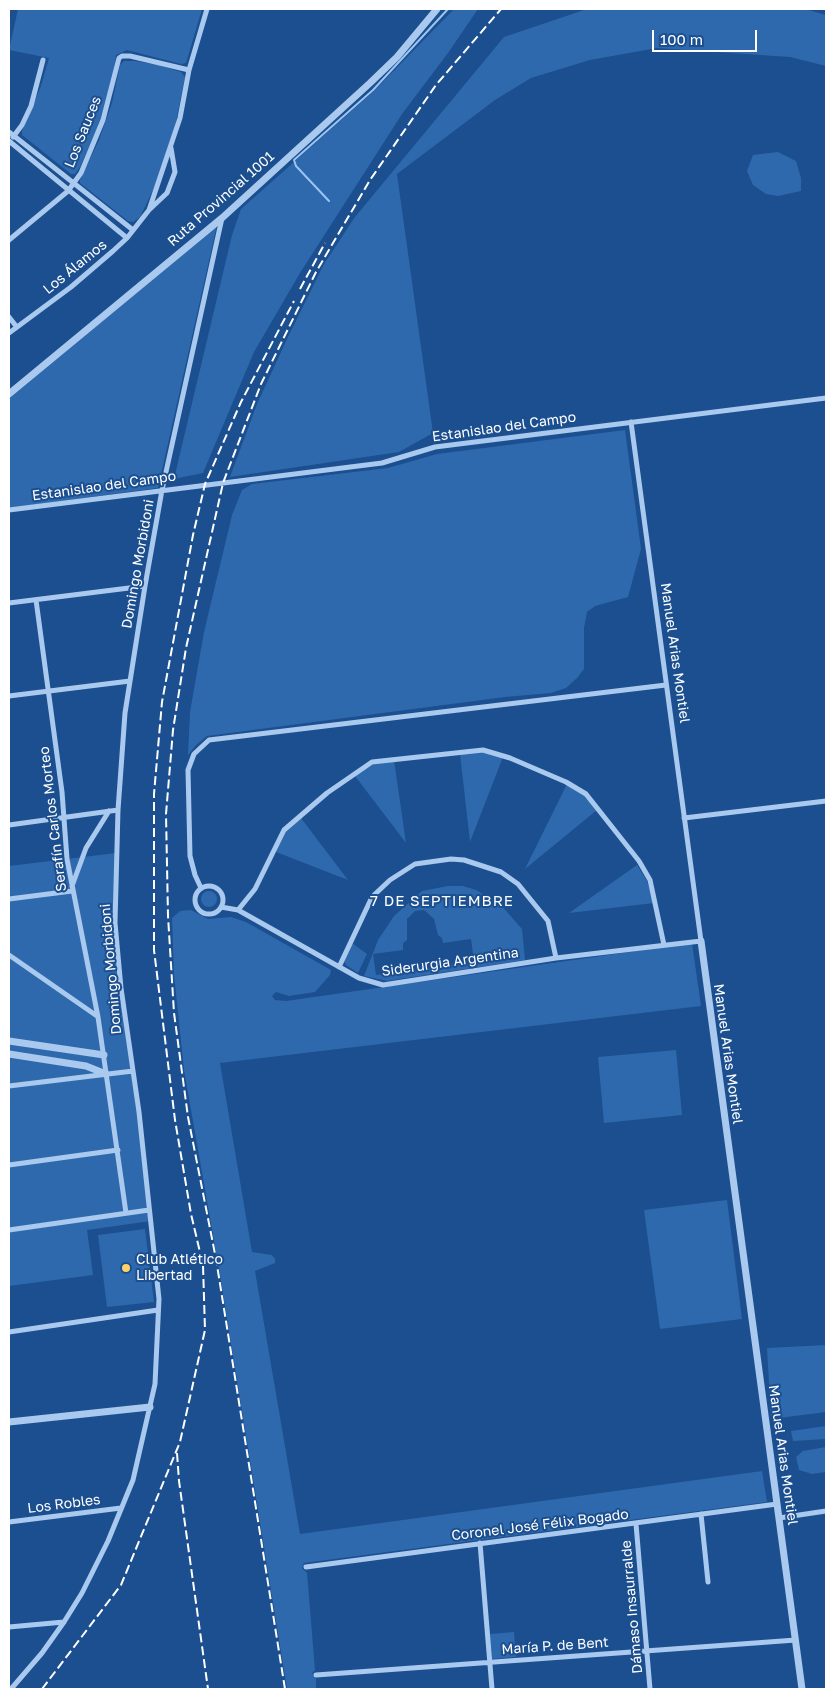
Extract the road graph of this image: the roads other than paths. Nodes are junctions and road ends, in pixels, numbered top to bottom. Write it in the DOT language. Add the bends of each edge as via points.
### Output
graph roads {
  1 [pos="207,9"];
  2 [pos="437,9"];
  3 [pos="43,60"];
  4 [pos="189,70"];
  5 [pos="11,134"];
  6 [pos="9,141"];
  7 [pos="171,148"];
  8 [pos="74,183"];
  9 [pos="68,190"];
  10 [pos="149,210"];
  11 [pos="222,218"];
  12 [pos="133,230"];
  13 [pos="127,238"];
  14 [pos="9,240"];
  15 [pos="9,318"];
  16 [pos="16,326"];
  17 [pos="9,333"];
  18 [pos="9,394"];
  19 [pos="826,398"];
  20 [pos="631,422"];
  21 [pos="162,490"];
  22 [pos="9,510"];
  23 [pos="145,586"];
  24 [pos="36,600"];
  25 [pos="9,603"];
  26 [pos="130,681"];
  27 [pos="666,685"];
  28 [pos="49,691"];
  29 [pos="9,696"];
  30 [pos="826,801"];
  31 [pos="118,810"];
  32 [pos="109,811"];
  33 [pos="62,818"];
  34 [pos="684,818"];
  35 [pos="9,825"];
  36 [pos="201,888"];
  37 [pos="72,889"];
  38 [pos="9,899"];
  39 [pos="221,907"];
  40 [pos="238,910"];
  41 [pos="701,941"];
  42 [pos="664,945"];
  43 [pos="9,955"];
  44 [pos="556,958"];
  45 [pos="339,967"];
  46 [pos="98,1017"];
  47 [pos="9,1041"];
  48 [pos="9,1054"];
  49 [pos="104,1055"];
  50 [pos="133,1071"];
  51 [pos="106,1074"];
  52 [pos="9,1086"];
  53 [pos="118,1150"];
  54 [pos="9,1165"];
  55 [pos="149,1210"];
  56 [pos="126,1213"];
  57 [pos="9,1230"];
  58 [pos="158,1310"];
  59 [pos="9,1332"];
  60 [pos="150,1407"];
  61 [pos="9,1422"];
  62 [pos="777,1504"];
  63 [pos="122,1508"];
  64 [pos="826,1511"];
  65 [pos="701,1514"];
  66 [pos="779,1518"];
  67 [pos="9,1522"];
  68 [pos="636,1524"];
  69 [pos="480,1543"];
  70 [pos="306,1567"];
  71 [pos="708,1582"];
  72 [pos="64,1622"];
  73 [pos="9,1627"];
  74 [pos="796,1640"];
  75 [pos="647,1652"];
  76 [pos="490,1662"];
  77 [pos="316,1675"];
  78 [pos="11,1689"];
  79 [pos="492,1689"];
  80 [pos="650,1689"];
  81 [pos="802,1689"];
  1 -- 4 [label="street, Los Álamos"];
  2 -- 11 [label="street, Ruta Provincial 1001" via="370,83"];
  3 -- 5 [label="street" via="22,125"];
  4 -- 7 [label="street, Los Álamos" via="185,99"];
  4 -- 8 [label="street, Los Sauces" via="122,56 117,63 103,120"];
  5 -- 6 [label="street"];
  5 -- 8 [label="street"];
  6 -- 9 [label="street"];
  7 -- 10 [label="street, Los Álamos"];
  7 -- 10 [label="street, Los Álamos" via="175,172 167,193"];
  8 -- 9 [label="street, Los Sauces"];
  8 -- 12 [label="street"];
  9 -- 13 [label="street"];
  9 -- 14 [label="street, Los Sauces"];
  10 -- 12 [label="street, Los Álamos"];
  11 -- 18 [label="street, Ruta Provincial 1001"];
  11 -- 21 [label="street, Domingo Morbidoni"];
  12 -- 13 [label="street, Los Álamos"];
  13 -- 16 [label="street, Los Álamos" via="71,287"];
  15 -- 16 [label="street"];
  16 -- 17 [label="street, Los Álamos"];
  19 -- 20 [label="street, Estanislao del Campo"];
  20 -- 21 [label="street, Estanislao del Campo" via="435,447 382,462"];
  20 -- 27 [label="street, Manuel Arias Montiel"];
  21 -- 22 [label="street, Estanislao del Campo"];
  21 -- 23 [label="street, Domingo Morbidoni"];
  23 -- 24 [label="street"];
  23 -- 26 [label="street, Domingo Morbidoni"];
  24 -- 25 [label="street"];
  24 -- 28 [label="street, Serafín Carlos Morteo"];
  26 -- 28 [label="street"];
  26 -- 31 [label="street, Domingo Morbidoni"];
  27 -- 34 [label="street, Manuel Arias Montiel"];
  27 -- 36 [label="street" via="209,740 194,754 188,770 190,856"];
  28 -- 29 [label="street"];
  28 -- 33 [label="street, Serafín Carlos Morteo" via="62,792"];
  30 -- 34 [label="street"];
  31 -- 32 [label="street"];
  31 -- 50 [label="street, Domingo Morbidoni" via="115,923"];
  32 -- 33 [label="street"];
  32 -- 37 [label="street" via="86,848"];
  33 -- 35 [label="street"];
  33 -- 37 [label="street, Serafín Carlos Morteo"];
  34 -- 41 [label="street, Manuel Arias Montiel"];
  36 -- 39 [label="street" via="211,886 220,890"];
  36 -- 39 [label="street, Siderurgia Argentina" via="195,900 200,911 211,914"];
  37 -- 38 [label="street"];
  37 -- 46 [label="street, Serafín Carlos Morteo"];
  39 -- 40 [label="street, Siderurgia Argentina"];
  40 -- 42 [label="street" via="255,889 284,830 327,793 372,762 483,750 535,768 586,794 639,861 650,880"];
  40 -- 45 [label="street, Siderurgia Argentina"];
  41 -- 42 [label="street, Siderurgia Argentina"];
  41 -- 62 [label="street, Manuel Arias Montiel"];
  42 -- 44 [label="street, Siderurgia Argentina"];
  43 -- 46 [label="street"];
  44 -- 45 [label="street, Siderurgia Argentina" via="390,985 372,983"];
  44 -- 45 [label="street" via="548,921 518,884 494,870 464,860 445,859 415,864 390,880 372,897"];
  46 -- 49 [label="street, Serafín Carlos Morteo"];
  47 -- 49 [label="street"];
  48 -- 51 [label="street" via="86,1066"];
  49 -- 51 [label="street, Serafín Carlos Morteo"];
  50 -- 51 [label="street"];
  50 -- 55 [label="street, Domingo Morbidoni"];
  51 -- 52 [label="street"];
  51 -- 53 [label="street, Serafín Carlos Morteo"];
  53 -- 54 [label="street"];
  53 -- 56 [label="street, Serafín Carlos Morteo"];
  55 -- 56 [label="street"];
  55 -- 58 [label="street, Domingo Morbidoni"];
  56 -- 57 [label="street"];
  58 -- 59 [label="street"];
  58 -- 60 [label="street, Domingo Morbidoni" via="155,1384"];
  60 -- 61 [label="street"];
  60 -- 63 [label="street, Domingo Morbidoni" via="133,1480"];
  62 -- 65 [label="street, Coronel José Félix Bogado"];
  62 -- 66 [label="street, Manuel Arias Montiel"];
  63 -- 67 [label="street, Los Robles"];
  63 -- 72 [label="street, Domingo Morbidoni" via="82,1593"];
  64 -- 66 [label="street"];
  65 -- 68 [label="street, Coronel José Félix Bogado"];
  65 -- 71 [label="street"];
  66 -- 74 [label="street, Manuel Arias Montiel"];
  68 -- 69 [label="street, Coronel José Félix Bogado"];
  68 -- 75 [label="street, Dámaso Insaurralde"];
  69 -- 70 [label="street, Coronel José Félix Bogado"];
  69 -- 76 [label="street"];
  72 -- 73 [label="street"];
  72 -- 78 [label="street, Domingo Morbidoni"];
  74 -- 75 [label="street, María P. de Bent"];
  74 -- 81 [label="street, Manuel Arias Montiel"];
  75 -- 76 [label="street, María P. de Bent"];
  75 -- 80 [label="street, Dámaso Insaurralde"];
  76 -- 77 [label="street, María P. de Bent"];
  76 -- 79 [label="street"];
}
